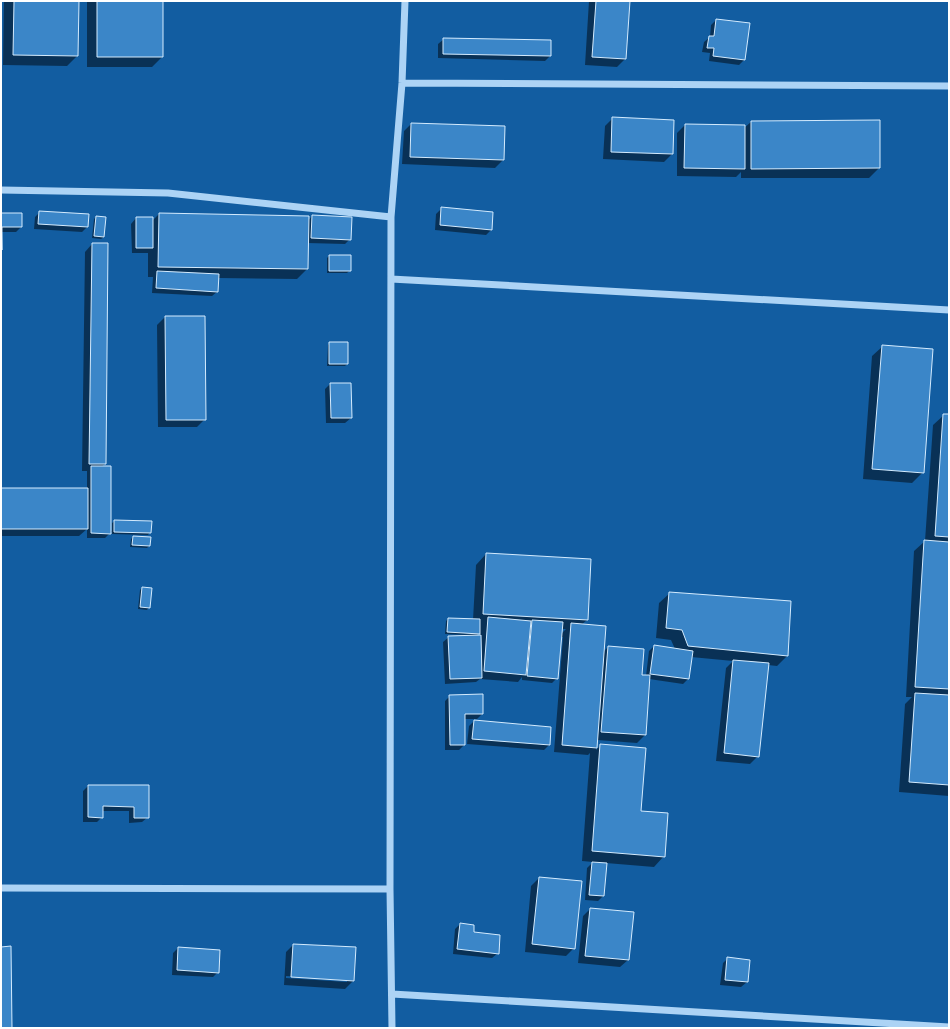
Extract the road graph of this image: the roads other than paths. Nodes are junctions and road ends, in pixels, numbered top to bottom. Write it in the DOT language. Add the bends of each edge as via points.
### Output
graph roads {
  1 [pos="405,1"];
  2 [pos="402,83"];
  3 [pos="949,86"];
  4 [pos="1,190"];
  5 [pos="391,217"];
  6 [pos="391,279"];
  7 [pos="949,310"];
  8 [pos="1,888"];
  9 [pos="390,889"];
  10 [pos="392,994"];
  11 [pos="949,1027"];
  12 [pos="392,1028"];
  1 -- 2 [label="street"];
  2 -- 3 [label="street"];
  2 -- 5 [label="street"];
  4 -- 5 [label="street" via="168,193"];
  5 -- 6 [label="street"];
  6 -- 7 [label="street"];
  6 -- 9 [label="street"];
  8 -- 9 [label="street"];
  9 -- 10 [label="street"];
  10 -- 11 [label="street"];
  10 -- 12 [label="street"];
}
